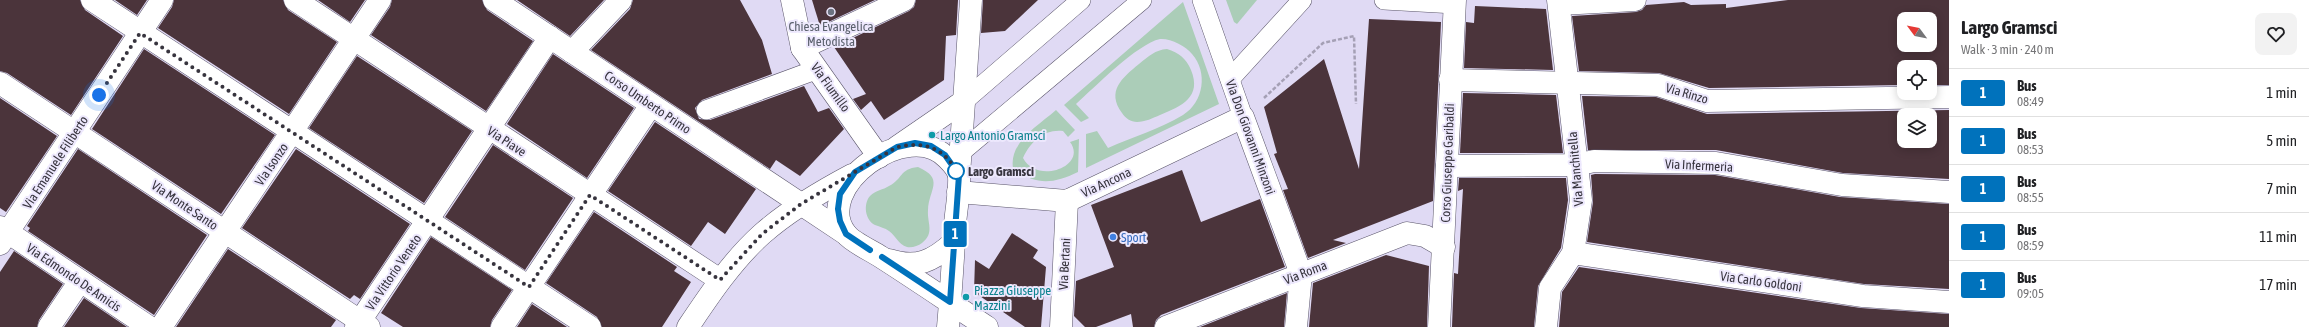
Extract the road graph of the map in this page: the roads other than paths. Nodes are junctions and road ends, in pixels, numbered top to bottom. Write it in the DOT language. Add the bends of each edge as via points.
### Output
graph roads {
  1 [pos="92,0"];
  2 [pos="162,0"];
  3 [pos="295,0"];
  4 [pos="380,0"];
  5 [pos="494,0"];
  6 [pos="620,0"];
  7 [pos="792,0"];
  8 [pos="904,0"];
  9 [pos="971,0"];
  10 [pos="1081,0"];
  11 [pos="1142,0"];
  12 [pos="1202,0"];
  13 [pos="1302,0"];
  14 [pos="1384,0"];
  15 [pos="1635,0"];
  16 [pos="1455,2"];
  17 [pos="1559,2"];
  18 [pos="140,33"];
  19 [pos="550,37"];
  20 [pos="354,40"];
  21 [pos="802,48"];
  22 [pos="572,52"];
  23 [pos="818,69"];
  24 [pos="1230,79"];
  25 [pos="1450,80"];
  26 [pos="1567,82"];
  27 [pos="0,83"];
  28 [pos="1949,97"];
  29 [pos="964,101"];
  30 [pos="651,105"];
  31 [pos="706,110"];
  32 [pos="1244,117"];
  33 [pos="489,129"];
  34 [pos="75,132"];
  35 [pos="292,132"];
  36 [pos="888,152"];
  37 [pos="960,153"];
  38 [pos="1576,165"];
  39 [pos="1447,166"];
  40 [pos="855,172"];
  41 [pos="958,183"];
  42 [pos="1949,192"];
  43 [pos="590,195"];
  44 [pos="1067,201"];
  45 [pos="801,204"];
  46 [pos="427,221"];
  47 [pos="225,232"];
  48 [pos="846,234"];
  49 [pos="3,235"];
  50 [pos="954,242"];
  51 [pos="1444,247"];
  52 [pos="1573,253"];
  53 [pos="882,257"];
  54 [pos="1301,274"];
  55 [pos="80,280"];
  56 [pos="720,280"];
  57 [pos="529,287"];
  58 [pos="950,302"];
  59 [pos="1949,302"];
  60 [pos="362,325"];
  61 [pos="49,327"];
  62 [pos="149,327"];
  63 [pos="161,327"];
  64 [pos="502,327"];
  65 [pos="590,327"];
  66 [pos="688,327"];
  67 [pos="948,327"];
  68 [pos="987,327"];
  69 [pos="1061,327"];
  70 [pos="1166,327"];
  71 [pos="1296,327"];
  72 [pos="1439,327"];
  73 [pos="1546,327"];
  1 -- 18 [label="street"];
  2 -- 18 [label="street, Via Emanuele Filiberto"];
  3 -- 20 [label="street, Via Piave"];
  4 -- 20 [label="street, Via Isonzo"];
  5 -- 19 [label="street, Corso Umberto Primo"];
  6 -- 22 [label="street"];
  7 -- 21 [label="street, Via Fiumillo"];
  8 -- 21 [label="street"];
  9 -- 29 [label="street"];
  10 -- 29 [label="street"];
  11 -- 37 [label="street"];
  12 -- 24 [label="street, Via Don Giovanni Minzoni"];
  13 -- 24 [label="street"];
  14 -- 16 [label="street"];
  15 -- 17 [label="street"];
  16 -- 25 [label="street, Corso Giuseppe Garibaldi"];
  17 -- 26 [label="street, Via Manchitella"];
  18 -- 34 [label="street, Via Emanuele Filiberto"];
  18 -- 35 [label="street"];
  19 -- 22 [label="street, Corso Umberto Primo"];
  19 -- 33 [label="street, Via Vittorio Veneto"];
  20 -- 33 [label="street, Via Piave"];
  20 -- 35 [label="street, Via Isonzo"];
  21 -- 23 [label="street, Via Fiumillo"];
  22 -- 30 [label="street, Corso Umberto Primo"];
  23 -- 31 [label="street"];
  23 -- 36 [label="street, Via Fiumillo" via="859,127"];
  24 -- 32 [label="street, Via Don Giovanni Minzoni"];
  25 -- 26 [label="street, Via Rinzo"];
  25 -- 39 [label="street, Corso Giuseppe Garibaldi"];
  26 -- 28 [label="street, Via Rinzo" via="1658,85 1707,101"];
  26 -- 38 [label="street, Via Manchitella"];
  27 -- 34 [label="street, Via Monte Santo"];
  29 -- 36 [label="street"];
  29 -- 37 [label="street"];
  30 -- 43 [label="street"];
  30 -- 45 [label="street, Corso Umberto Primo"];
  32 -- 44 [label="street, Via Ancona"];
  32 -- 54 [label="street, Via Don Giovanni Minzoni"];
  33 -- 43 [label="street, Via Piave"];
  33 -- 46 [label="street, Via Vittorio Veneto"];
  34 -- 47 [label="street, Via Monte Santo"];
  34 -- 49 [label="street, Via Emanuele Filiberto"];
  35 -- 46 [label="street"];
  35 -- 47 [label="street, Via Isonzo"];
  36 -- 40 [label="street"];
  36 -- 41 [label="street" via="915,143 931,146 945,155"];
  37 -- 41 [label="street"];
  38 -- 39 [label="street, Via Infermeria"];
  38 -- 42 [label="street, Via Infermeria" via="1594,161 1716,163 1842,185"];
  38 -- 52 [label="street, Via Manchitella" via="1581,200"];
  39 -- 51 [label="street, Corso Giuseppe Garibaldi"];
  40 -- 45 [label="street"];
  40 -- 48 [label="street" via="840,194 838,209"];
  41 -- 44 [label="street, Via Ancona"];
  41 -- 50 [label="street"];
  43 -- 56 [label="street, Via Piave"];
  43 -- 57 [label="street"];
  44 -- 69 [label="street, Via Bertani"];
  45 -- 48 [label="street, Corso Umberto Primo"];
  45 -- 56 [label="street" via="762,234"];
  46 -- 57 [label="street"];
  46 -- 60 [label="street, Via Vittorio Veneto"];
  47 -- 60 [label="street, Via Monte Santo"];
  47 -- 63 [label="street, Via Isonzo"];
  48 -- 53 [label="street"];
  49 -- 55 [label="street, Via Edmondo De Amicis"];
  50 -- 53 [label="street" via="940,255 926,262 901,264"];
  50 -- 58 [label="street"];
  51 -- 54 [label="street, Via Roma" via="1425,236 1407,233"];
  51 -- 72 [label="street, Corso Giuseppe Garibaldi"];
  52 -- 59 [label="street, Via Carlo Goldoni" via="1862,296"];
  52 -- 73 [label="street, Via Manchitella" via="1550,288"];
  53 -- 58 [label="street"];
  54 -- 70 [label="street, Via Roma"];
  54 -- 71 [label="street"];
  55 -- 61 [label="street"];
  55 -- 62 [label="street, Via Edmondo De Amicis"];
  56 -- 66 [label="street"];
  57 -- 64 [label="street"];
  57 -- 65 [label="street"];
  58 -- 67 [label="street"];
  58 -- 68 [label="street"];
}
